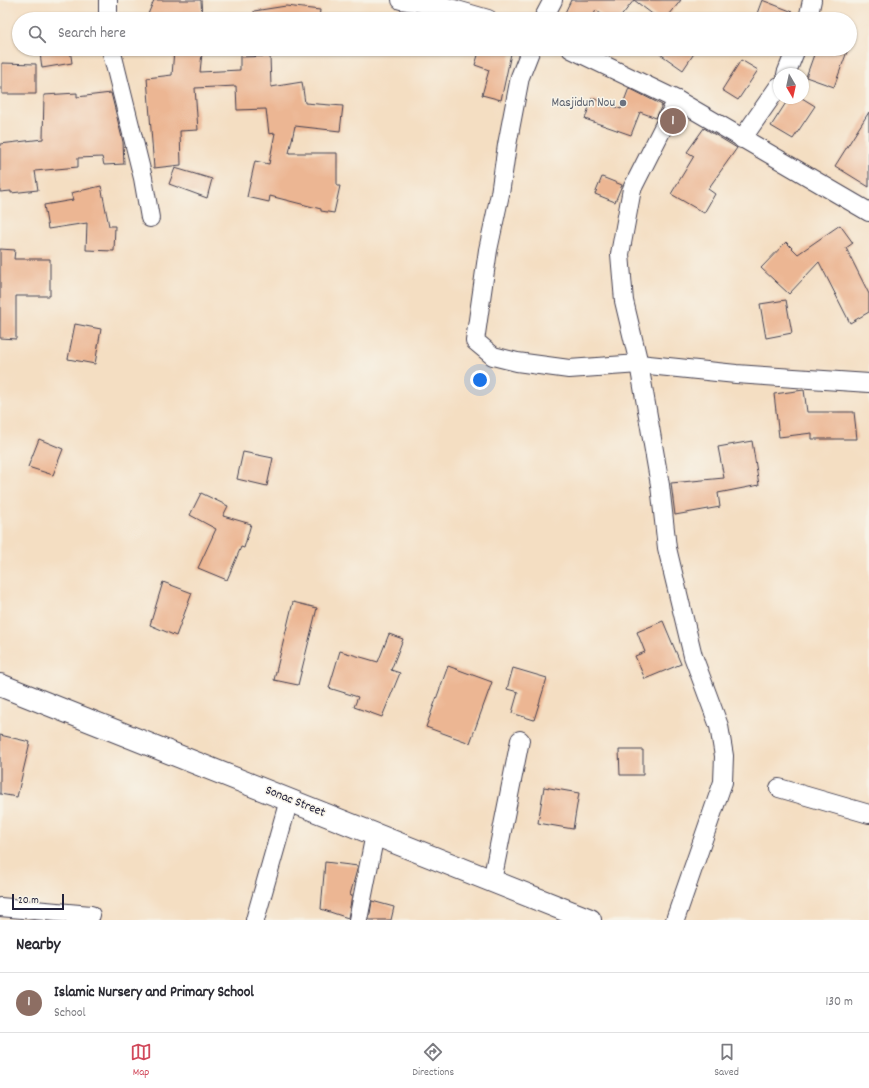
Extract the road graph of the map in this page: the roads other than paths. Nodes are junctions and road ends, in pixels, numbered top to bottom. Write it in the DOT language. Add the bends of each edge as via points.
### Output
graph roads {
  1 [pos="108,0"];
  2 [pos="401,0"];
  3 [pos="553,0"];
  4 [pos="812,0"];
  5 [pos="108,12"];
  6 [pos="464,12"];
  7 [pos="547,12"];
  8 [pos="809,12"];
  9 [pos="114,56"];
  10 [pos="528,56"];
  11 [pos="586,56"];
  12 [pos="793,56"];
  13 [pos="788,68"];
  14 [pos="773,95"];
  15 [pos="677,100"];
  16 [pos="742,139"];
  17 [pos="869,212"];
  18 [pos="150,218"];
  19 [pos="639,364"];
  20 [pos="869,383"];
  21 [pos="0,685"];
  22 [pos="520,740"];
  23 [pos="779,788"];
  24 [pos="289,800"];
  25 [pos="869,814"];
  26 [pos="375,834"];
  27 [pos="492,881"];
  28 [pos="0,907"];
  29 [pos="91,915"];
  30 [pos="255,920"];
  31 [pos="358,920"];
  32 [pos="590,920"];
  33 [pos="675,920"];
  1 -- 5 [label="street"];
  2 -- 6 [label="street"];
  3 -- 7 [label="street"];
  4 -- 8 [label="street"];
  9 -- 18 [label="street"];
  10 -- 19 [label="street" via="520,77 507,145 475,341 493,356 569,370"];
  11 -- 15 [label="street"];
  12 -- 13 [label="street"];
  14 -- 16 [label="street"];
  15 -- 16 [label="street"];
  15 -- 19 [label="street" via="632,188 620,254 624,301"];
  16 -- 17 [label="street"];
  19 -- 20 [label="street"];
  19 -- 33 [label="street" via="660,486 667,548 693,656 719,726 724,756 723,782"];
  21 -- 24 [label="highway, Sonac Street"];
  22 -- 27 [label="street"];
  23 -- 25 [label="street"];
  24 -- 26 [label="highway, Sonac Street"];
  24 -- 30 [label="street"];
  26 -- 27 [label="highway, Sonac Street"];
  26 -- 31 [label="street"];
  27 -- 32 [label="highway, Sonac Street"];
  28 -- 29 [label="street"];
}
